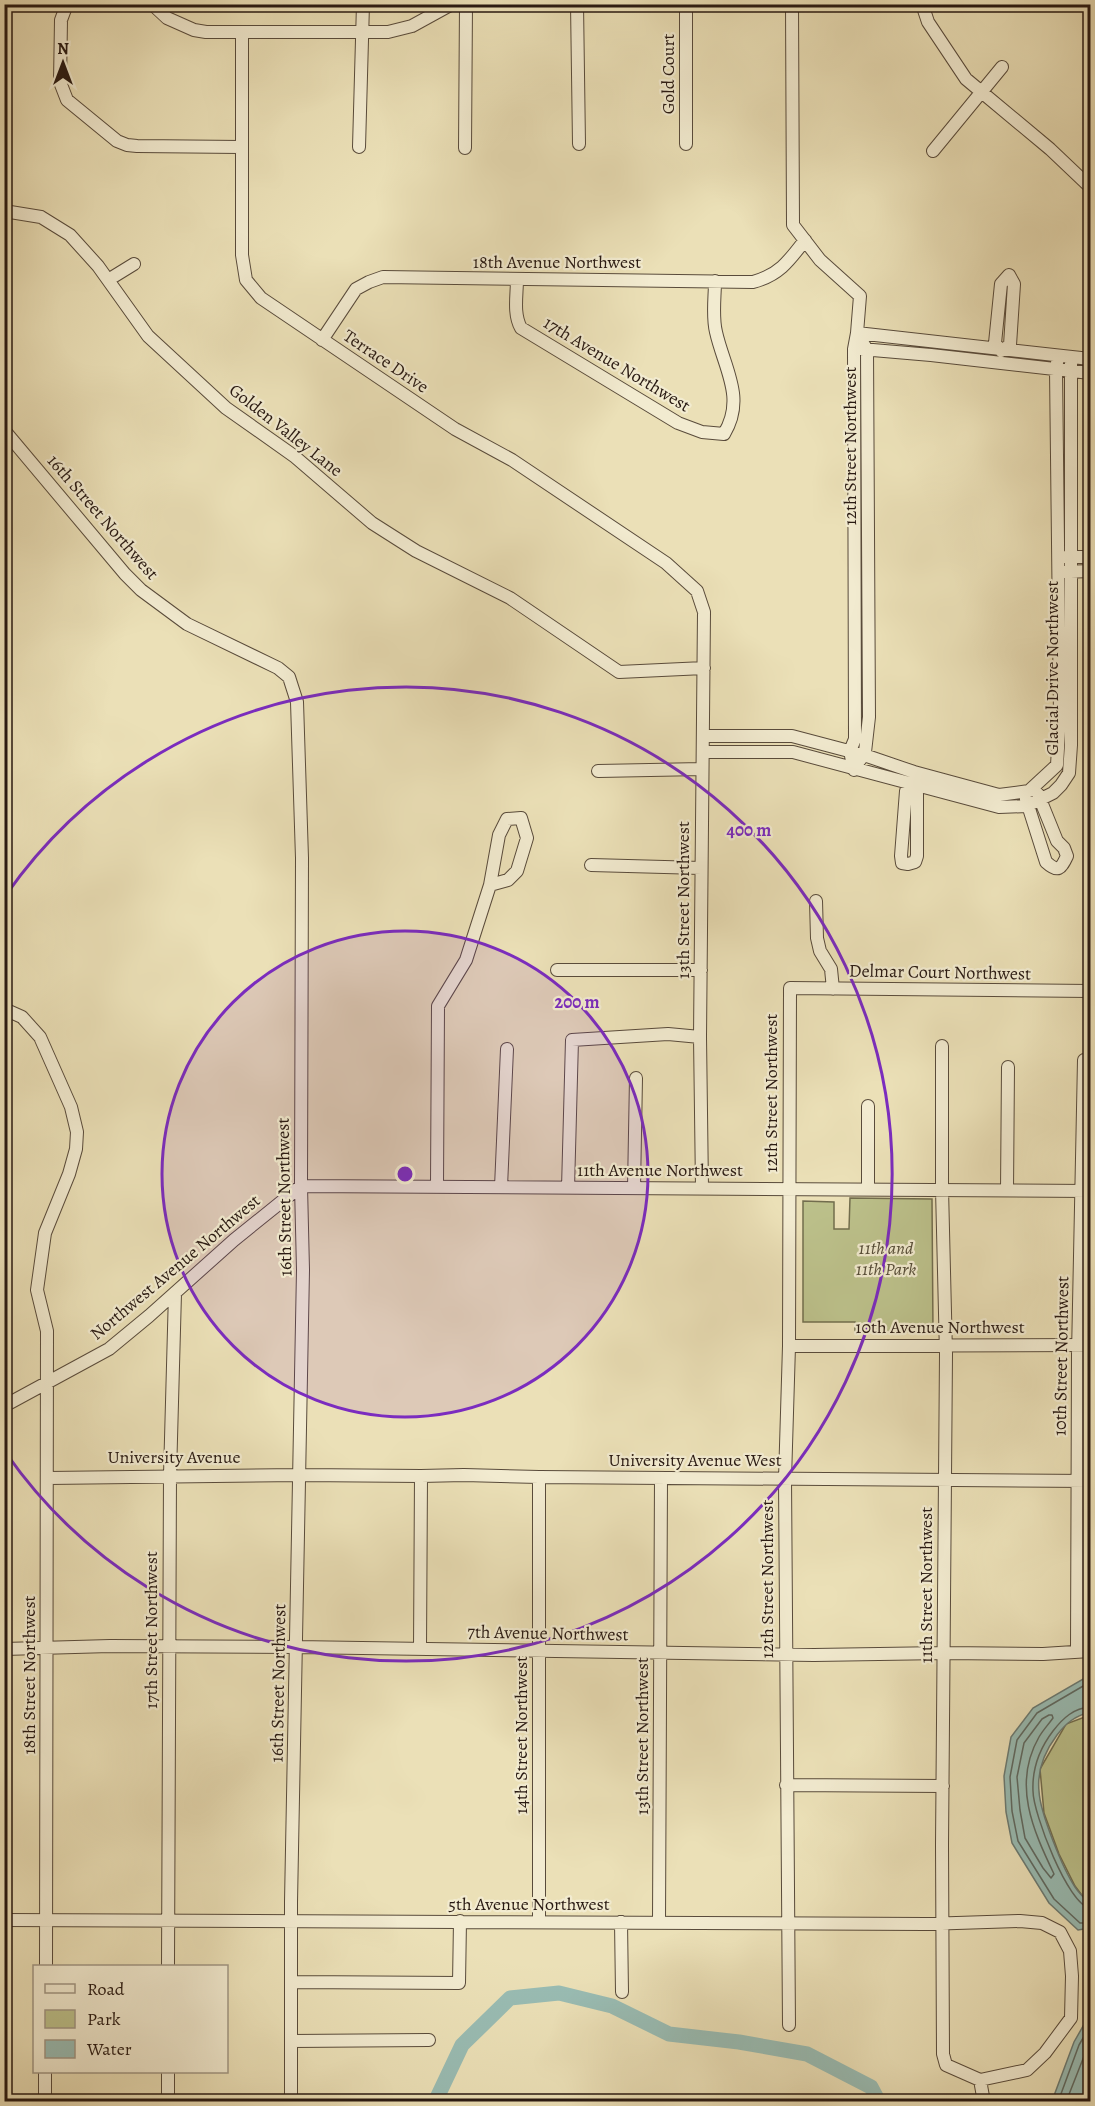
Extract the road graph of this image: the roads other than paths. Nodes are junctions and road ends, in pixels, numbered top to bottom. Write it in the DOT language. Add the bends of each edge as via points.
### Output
graph roads {
  1 [pos="66,4"];
  2 [pos="152,4"];
  3 [pos="363,4"];
  4 [pos="452,4"];
  5 [pos="466,4"];
  6 [pos="577,4"];
  7 [pos="686,4"];
  8 [pos="792,4"];
  9 [pos="922,4"];
  10 [pos="363,32"];
  11 [pos="242,33"];
  12 [pos="1002,67"];
  13 [pos="981,93"];
  14 [pos="579,144"];
  15 [pos="686,144"];
  16 [pos="241,147"];
  17 [pos="359,147"];
  18 [pos="465,148"];
  19 [pos="933,152"];
  20 [pos="1090,187"];
  21 [pos="9,211"];
  22 [pos="805,240"];
  23 [pos="134,264"];
  24 [pos="517,279"];
  25 [pos="108,280"];
  26 [pos="715,281"];
  27 [pos="857,333"];
  28 [pos="322,340"];
  29 [pos="854,349"];
  30 [pos="867,350"];
  31 [pos="1000,357"];
  32 [pos="1064,357"];
  33 [pos="1090,359"];
  34 [pos="1056,370"];
  35 [pos="1070,371"];
  36 [pos="1090,373"];
  37 [pos="4,430"];
  38 [pos="1070,556"];
  39 [pos="1057,557"];
  40 [pos="1090,557"];
  41 [pos="1070,571"];
  42 [pos="1090,571"];
  43 [pos="1057,572"];
  44 [pos="704,612"];
  45 [pos="704,668"];
  46 [pos="703,736"];
  47 [pos="850,751"];
  48 [pos="703,752"];
  49 [pos="864,754"];
  50 [pos="702,769"];
  51 [pos="855,770"];
  52 [pos="598,771"];
  53 [pos="913,778"];
  54 [pos="1029,790"];
  55 [pos="1040,800"];
  56 [pos="1027,806"];
  57 [pos="591,865"];
  58 [pos="701,868"];
  59 [pos="490,885"];
  60 [pos="816,901"];
  61 [pos="558,970"];
  62 [pos="701,970"];
  63 [pos="790,988"];
  64 [pos="833,989"];
  65 [pos="1090,991"];
  66 [pos="4,1009"];
  67 [pos="700,1037"];
  68 [pos="942,1046"];
  69 [pos="507,1049"];
  70 [pos="1084,1060"];
  71 [pos="1008,1067"];
  72 [pos="636,1078"];
  73 [pos="868,1106"];
  74 [pos="301,1186"];
  75 [pos="437,1186"];
  76 [pos="501,1187"];
  77 [pos="568,1188"];
  78 [pos="634,1188"];
  79 [pos="702,1188"];
  80 [pos="789,1188"];
  81 [pos="942,1189"];
  82 [pos="868,1190"];
  83 [pos="1007,1190"];
  84 [pos="1086,1190"];
  85 [pos="175,1293"];
  86 [pos="945,1344"];
  87 [pos="1085,1345"];
  88 [pos="789,1346"];
  89 [pos="46,1384"];
  90 [pos="4,1406"];
  91 [pos="300,1474"];
  92 [pos="170,1475"];
  93 [pos="421,1476"];
  94 [pos="539,1477"];
  95 [pos="48,1478"];
  96 [pos="661,1478"];
  97 [pos="785,1479"];
  98 [pos="945,1480"];
  99 [pos="1084,1481"];
  100 [pos="169,1647"];
  101 [pos="296,1647"];
  102 [pos="46,1648"];
  103 [pos="4,1649"];
  104 [pos="420,1649"];
  105 [pos="539,1651"];
  106 [pos="1090,1651"];
  107 [pos="1077,1652"];
  108 [pos="661,1653"];
  109 [pos="944,1653"];
  110 [pos="785,1654"];
  111 [pos="786,1785"];
  112 [pos="943,1786"];
  113 [pos="4,1920"];
  114 [pos="46,1920"];
  115 [pos="291,1920"];
  116 [pos="167,1921"];
  117 [pos="460,1921"];
  118 [pos="539,1922"];
  119 [pos="621,1922"];
  120 [pos="659,1922"];
  121 [pos="787,1922"];
  122 [pos="942,1924"];
  123 [pos="46,1965"];
  124 [pos="168,1965"];
  125 [pos="291,1982"];
  126 [pos="622,1992"];
  127 [pos="789,2025"];
  128 [pos="429,2040"];
  129 [pos="291,2041"];
  130 [pos="45,2073"];
  131 [pos="168,2073"];
  132 [pos="980,2080"];
  133 [pos="45,2102"];
  134 [pos="168,2102"];
  135 [pos="291,2102"];
  136 [pos="984,2102"];
  1 -- 16 [label="street" via="61,20 63,92 117,141 127,146"];
  2 -- 11 [label="street" via="166,18 194,30"];
  3 -- 10 [label="street"];
  4 -- 10 [label="street" via="412,26 388,32"];
  5 -- 18 [label="street"];
  6 -- 14 [label="street"];
  7 -- 15 [label="street, Gold Court"];
  8 -- 22 [label="street" via="793,225"];
  9 -- 13 [label="street" via="944,48"];
  10 -- 11 [label="street"];
  10 -- 17 [label="street"];
  11 -- 16 [label="street, Terrace Drive"];
  12 -- 13 [label="street"];
  13 -- 19 [label="street"];
  13 -- 20 [label="street"];
  16 -- 28 [label="street, Terrace Drive" via="242,255 246,280 261,298"];
  21 -- 25 [label="street, Golden Valley Lane" via="41,218 70,235"];
  22 -- 26 [label="street, 18th Avenue Northwest" via="769,278 753,282"];
  22 -- 27 [label="street" via="820,260 860,296"];
  23 -- 25 [label="street"];
  24 -- 26 [label="street, 18th Avenue Northwest"];
  24 -- 26 [label="street, 17th Avenue Northwest" via="516,312 521,328 678,423 702,432 724,434 732,421 734,387 715,330"];
  24 -- 28 [label="street, 18th Avenue Northwest" via="383,277 356,289"];
  25 -- 45 [label="street, Golden Valley Lane" via="148,336 225,408 294,456 372,523 510,598 619,672"];
  27 -- 29 [label="street"];
  27 -- 30 [label="street, 12th Street Northwest"];
  27 -- 31 [label="street"];
  28 -- 44 [label="street, Terrace Drive" via="666,563 697,591"];
  29 -- 30 [label="street"];
  29 -- 47 [label="street" via="855,740"];
  30 -- 31 [label="street"];
  30 -- 49 [label="street, 12th Street Northwest" via="869,717"];
  31 -- 31 [label="street" via="1010,345 1014,284 1009,274 1001,284 995,343"];
  31 -- 32 [label="street"];
  31 -- 34 [label="street"];
  32 -- 33 [label="street"];
  32 -- 34 [label="street"];
  32 -- 35 [label="street, Glacial Drive Northwest"];
  34 -- 35 [label="street"];
  34 -- 39 [label="street"];
  35 -- 36 [label="street"];
  35 -- 38 [label="street, Glacial Drive Northwest"];
  37 -- 74 [label="street, 16th Street Northwest" via="141,590 189,625 290,677 297,702 302,858"];
  38 -- 39 [label="street"];
  38 -- 40 [label="street"];
  38 -- 41 [label="street, Glacial Drive Northwest"];
  39 -- 43 [label="street"];
  41 -- 42 [label="street"];
  41 -- 43 [label="street"];
  41 -- 55 [label="street, Glacial Drive Northwest" via="1069,773 1053,793"];
  43 -- 54 [label="street" via="1057,765"];
  44 -- 45 [label="street, 13th Street Northwest"];
  45 -- 46 [label="street, 13th Street Northwest"];
  46 -- 47 [label="street" via="792,736"];
  46 -- 48 [label="street, 13th Street Northwest"];
  47 -- 49 [label="street"];
  47 -- 51 [label="street"];
  48 -- 50 [label="street, 13th Street Northwest"];
  48 -- 51 [label="street, Glacial Drive Northwest" via="793,753"];
  49 -- 51 [label="street, 12th Street Northwest"];
  49 -- 53 [label="street"];
  50 -- 52 [label="street"];
  50 -- 58 [label="street, 13th Street Northwest"];
  51 -- 53 [label="street, Glacial Drive Northwest"];
  53 -- 53 [label="street" via="906,791 902,856 902,863 908,864 915,862 917,856 917,794"];
  53 -- 54 [label="street" via="999,795"];
  53 -- 56 [label="street, Glacial Drive Northwest" via="999,807"];
  54 -- 55 [label="street"];
  54 -- 56 [label="street"];
  55 -- 56 [label="street, Glacial Drive Northwest"];
  55 -- 56 [label="street" via="1067,856 1063,866 1052,868 1046,862"];
  57 -- 58 [label="street"];
  58 -- 62 [label="street, 13th Street Northwest"];
  59 -- 59 [label="street" via="499,835 507,819 521,818 527,838 517,871 508,880"];
  59 -- 75 [label="street" via="466,960 438,1006"];
  60 -- 64 [label="street" via="817,938 831,969"];
  61 -- 62 [label="street"];
  62 -- 67 [label="street, 13th Street Northwest"];
  63 -- 64 [label="street, Delmar Court Northwest"];
  63 -- 80 [label="street, 12th Street Northwest"];
  64 -- 65 [label="street, Delmar Court Northwest"];
  66 -- 89 [label="street, 18th Street Northwest" via="22,1017 40,1037 71,1107 77,1132 69,1174 45,1233 37,1290 47,1331"];
  67 -- 77 [label="street" via="668,1034 573,1040"];
  67 -- 79 [label="street, 13th Street Northwest"];
  68 -- 81 [label="street, 11th Street Northwest"];
  69 -- 76 [label="street"];
  70 -- 84 [label="street, 10th Street Northwest"];
  71 -- 83 [label="street"];
  72 -- 78 [label="street"];
  73 -- 82 [label="street"];
  74 -- 75 [label="street, 11th Avenue Northwest"];
  74 -- 85 [label="street, Northwest Avenue Northwest"];
  74 -- 91 [label="street, 16th Street Northwest"];
  75 -- 76 [label="street, 11th Avenue Northwest"];
  76 -- 77 [label="street, 11th Avenue Northwest"];
  77 -- 78 [label="street, 11th Avenue Northwest"];
  78 -- 79 [label="street, 11th Avenue Northwest"];
  79 -- 80 [label="street, 11th Avenue Northwest"];
  80 -- 82 [label="street, 11th Avenue Northwest"];
  80 -- 88 [label="street, 12th Street Northwest"];
  81 -- 82 [label="street, 11th Avenue Northwest"];
  81 -- 83 [label="street, 11th Avenue Northwest"];
  81 -- 86 [label="street, 11th Street Northwest"];
  83 -- 84 [label="street, 11th Avenue Northwest"];
  84 -- 87 [label="street, 10th Street Northwest"];
  85 -- 89 [label="street, Northwest Avenue Northwest" via="109,1349"];
  85 -- 92 [label="street, 17th Street Northwest"];
  86 -- 87 [label="street, 10th Avenue Northwest"];
  86 -- 88 [label="street, 10th Avenue Northwest"];
  86 -- 98 [label="street, 11th Street Northwest"];
  87 -- 99 [label="street, 10th Street Northwest"];
  88 -- 97 [label="street, 12th Street Northwest"];
  89 -- 90 [label="street, Northwest Avenue Northwest"];
  89 -- 95 [label="street, 18th Street Northwest"];
  91 -- 92 [label="street, University Avenue"];
  91 -- 93 [label="street, University Avenue West"];
  91 -- 101 [label="street, 16th Street Northwest"];
  92 -- 95 [label="street, University Avenue"];
  92 -- 100 [label="street, 17th Street Northwest"];
  93 -- 94 [label="street, University Avenue West"];
  93 -- 104 [label="street"];
  94 -- 96 [label="street, University Avenue West"];
  94 -- 105 [label="street, 14th Street Northwest"];
  95 -- 102 [label="street, 18th Street Northwest"];
  96 -- 97 [label="street, University Avenue West"];
  96 -- 108 [label="street, 13th Street Northwest"];
  97 -- 98 [label="street, University Avenue West"];
  97 -- 110 [label="street, 12th Street Northwest"];
  98 -- 99 [label="street, University Avenue West"];
  98 -- 109 [label="street, 11th Street Northwest"];
  99 -- 107 [label="street, 10th Street Northwest"];
  100 -- 101 [label="street, 7th Avenue Northwest"];
  100 -- 102 [label="street, 7th Avenue Northwest"];
  100 -- 116 [label="street, 17th Street Northwest"];
  101 -- 104 [label="street, 7th Avenue Northwest"];
  101 -- 115 [label="street, 16th Street Northwest"];
  102 -- 103 [label="street, 7th Avenue Northwest"];
  102 -- 114 [label="street, 18th Street Northwest"];
  104 -- 105 [label="street, 7th Avenue Northwest"];
  105 -- 108 [label="street, 7th Avenue Northwest"];
  105 -- 118 [label="street, 14th Street Northwest"];
  106 -- 107 [label="street, 7th Avenue Northwest"];
  107 -- 109 [label="street, 7th Avenue Northwest"];
  108 -- 110 [label="street, 7th Avenue Northwest"];
  108 -- 120 [label="street, 13th Street Northwest"];
  109 -- 110 [label="street, 7th Avenue Northwest"];
  109 -- 112 [label="street, 11th Street Northwest"];
  110 -- 111 [label="street, 12th Street Northwest"];
  111 -- 112 [label="street"];
  111 -- 121 [label="street, 12th Street Northwest"];
  112 -- 122 [label="street, 11th Street Northwest"];
  113 -- 114 [label="street, 5th Avenue Northwest"];
  114 -- 116 [label="street, 5th Avenue Northwest"];
  114 -- 123 [label="street, 18th Street Northwest"];
  115 -- 116 [label="street, 5th Avenue Northwest"];
  115 -- 117 [label="street, 5th Avenue Northwest"];
  115 -- 125 [label="street, 16th Street Northwest"];
  116 -- 124 [label="street, 17th Street Northwest"];
  117 -- 118 [label="street, 5th Avenue Northwest"];
  117 -- 125 [label="street" via="459,1983"];
  118 -- 119 [label="street, 5th Avenue Northwest"];
  119 -- 120 [label="street, 5th Avenue Northwest"];
  119 -- 126 [label="street"];
  120 -- 121 [label="street, 5th Avenue Northwest"];
  121 -- 122 [label="street, 5th Avenue Northwest"];
  121 -- 127 [label="street, 12th Street Northwest"];
  122 -- 132 [label="street, 11th Street Northwest" via="943,2054 946,2065"];
  122 -- 132 [label="street, 5th Avenue Northwest" via="1042,1923 1060,1932 1070,1951 1071,2018 1027,2070"];
  125 -- 129 [label="street, 16th Street Northwest"];
  128 -- 129 [label="street"];
  129 -- 135 [label="street, 16th Street Northwest"];
  130 -- 133 [label="street"];
  131 -- 134 [label="street"];
  132 -- 136 [label="street"];
}
